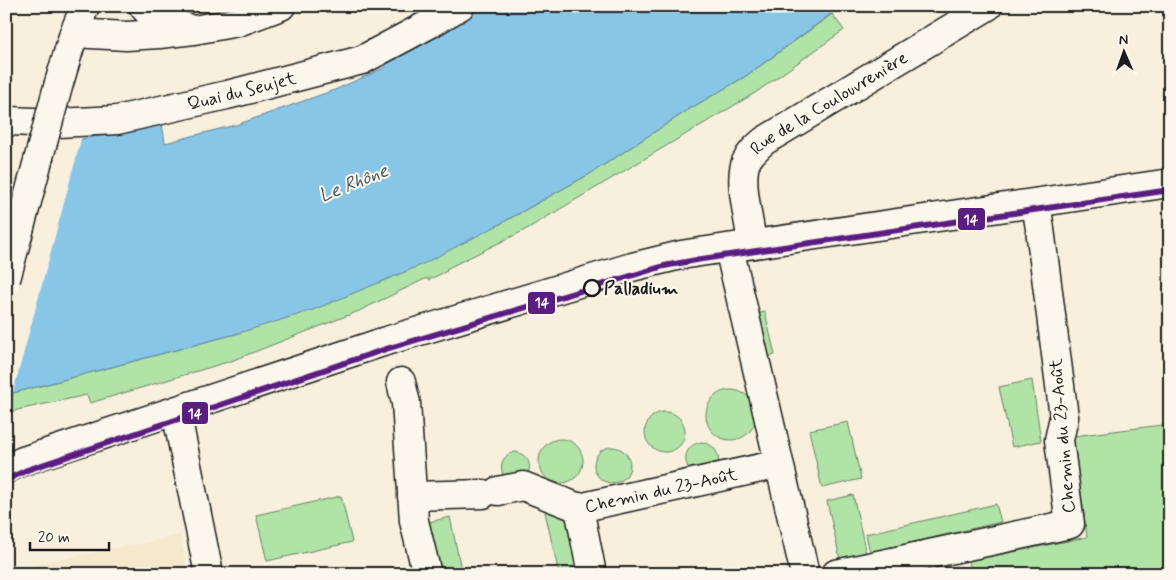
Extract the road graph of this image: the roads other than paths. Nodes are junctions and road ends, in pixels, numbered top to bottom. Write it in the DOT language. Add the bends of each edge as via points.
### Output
graph roads {
  1 [pos="85,6"];
  2 [pos="143,6"];
  3 [pos="281,6"];
  4 [pos="460,6"];
  5 [pos="988,6"];
  6 [pos="194,30"];
  7 [pos="74,33"];
  8 [pos="9,121"];
  9 [pos="1170,183"];
  10 [pos="1038,216"];
  11 [pos="740,246"];
  12 [pos="6,279"];
  13 [pos="401,382"];
  14 [pos="176,411"];
  15 [pos="779,464"];
  16 [pos="6,469"];
  17 [pos="412,496"];
  18 [pos="579,508"];
  19 [pos="209,574"];
  20 [pos="427,574"];
  21 [pos="592,574"];
  22 [pos="805,574"];
  23 [pos="836,574"];
  1 -- 7 [label="street"];
  2 -- 6 [label="street" via="152,16"];
  3 -- 6 [label="street" via="238,22"];
  4 -- 8 [label="street, Quai du Seujet" via="362,60 227,95 117,120 58,124"];
  5 -- 11 [label="street, Rue de la Coulouvrenière" via="753,150 743,173"];
  6 -- 7 [label="street" via="126,36"];
  7 -- 12 [label="street, bridge"];
  9 -- 10 [label="street"];
  10 -- 11 [label="street"];
  10 -- 23 [label="street, Chemin du 23-Août" via="1064,417 1059,440 1070,524"];
  11 -- 14 [label="street" via="632,266 383,342"];
  11 -- 15 [label="street" via="735,274"];
  13 -- 17 [label="street" via="406,403"];
  14 -- 16 [label="street"];
  14 -- 19 [label="street"];
  15 -- 18 [label="street, Chemin du 23-Août"];
  15 -- 22 [label="street"];
  17 -- 18 [label="street" via="491,493 523,486"];
  17 -- 20 [label="street" via="414,521"];
  18 -- 21 [label="street, Chemin du 23-Août"];
}
